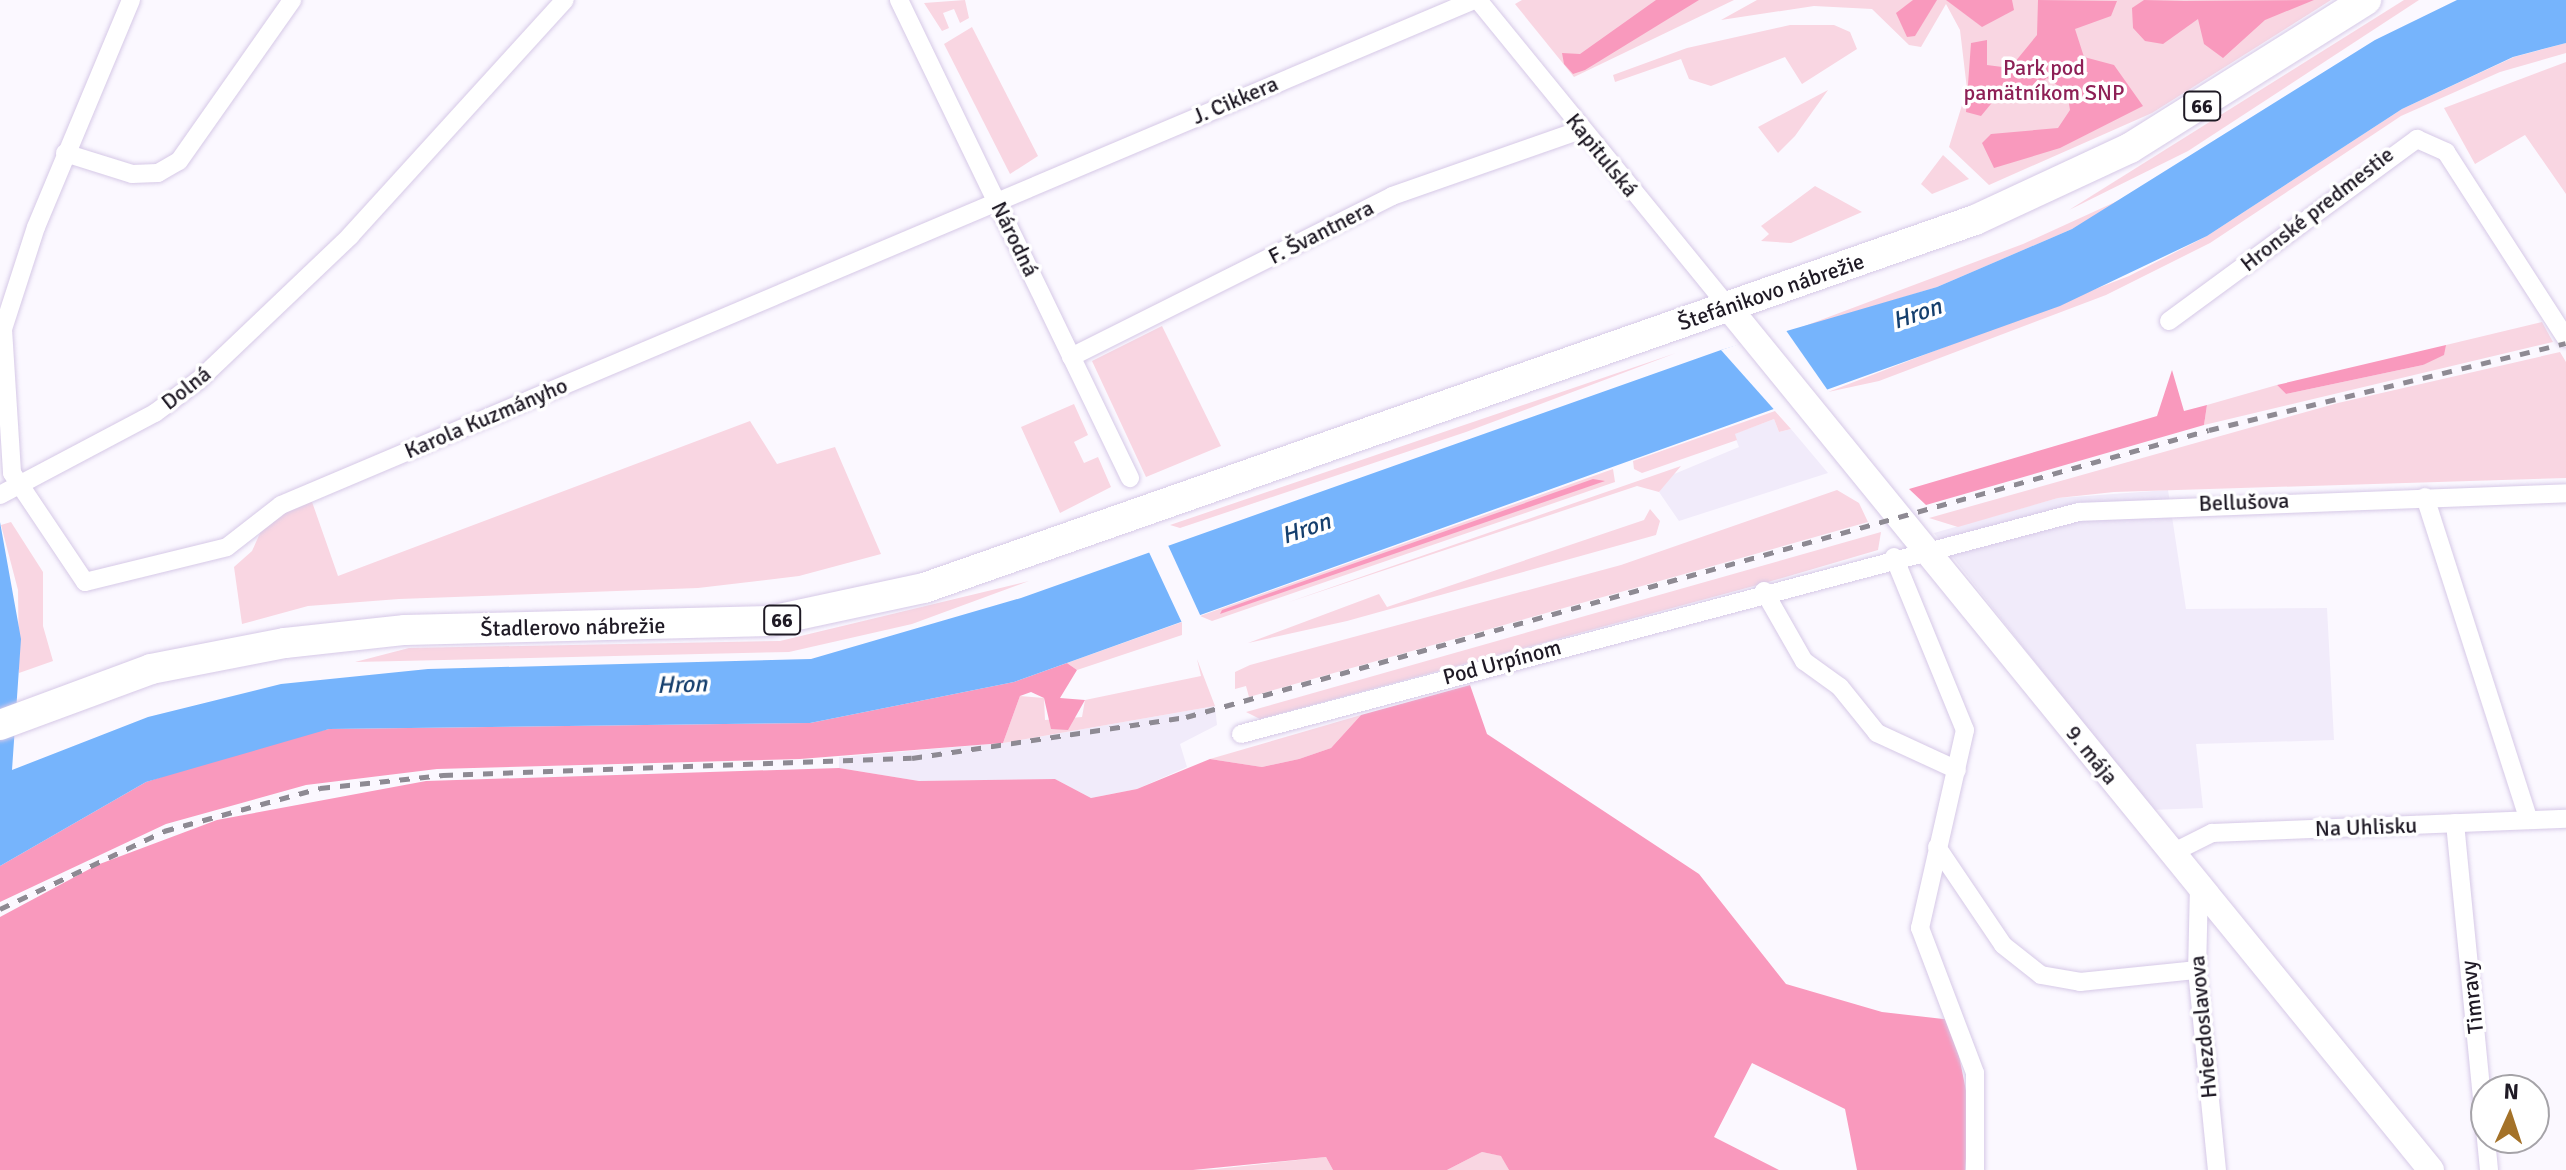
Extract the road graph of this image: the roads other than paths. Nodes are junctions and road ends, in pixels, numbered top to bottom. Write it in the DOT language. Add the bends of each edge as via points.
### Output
graph roads {
  1 [pos="131,0"];
  2 [pos="292,0"];
  3 [pos="565,0"];
  4 [pos="899,0"];
  5 [pos="1476,0"];
  6 [pos="2366,0"];
  7 [pos="1580,130"];
  8 [pos="65,153"];
  9 [pos="996,200"];
  10 [pos="1728,307"];
  11 [pos="2169,321"];
  12 [pos="2566,338"];
  13 [pos="1071,357"];
  14 [pos="1130,478"];
  15 [pos="18,487"];
  16 [pos="2566,493"];
  17 [pos="0,495"];
  18 [pos="2425,497"];
  19 [pos="1143,513"];
  20 [pos="1926,548"];
  21 [pos="1894,557"];
  22 [pos="1764,591"];
  23 [pos="0,725"];
  24 [pos="1241,734"];
  25 [pos="1957,770"];
  26 [pos="2566,819"];
  27 [pos="2529,820"];
  28 [pos="2455,823"];
  29 [pos="1937,847"];
  30 [pos="2172,853"];
  31 [pos="2199,885"];
  32 [pos="2197,970"];
  33 [pos="1975,1170"];
  34 [pos="2217,1170"];
  35 [pos="2431,1170"];
  36 [pos="2489,1170"];
  1 -- 8 [label="street"];
  2 -- 8 [label="street" via="179,161 158,173 132,174"];
  3 -- 15 [label="street, Dolná" via="350,236 237,346 155,413"];
  4 -- 9 [label="street, Národná"];
  5 -- 7 [label="street, Kapitulská"];
  5 -- 9 [label="street, J. Cikkera"];
  6 -- 10 [label="main road, Štefánikovo nábrežie / 66" via="2088,170 1975,220"];
  7 -- 10 [label="street, Kapitulská"];
  7 -- 13 [label="street, F. Švantnera" via="1392,196"];
  8 -- 15 [label="street" via="3,329"];
  9 -- 13 [label="street, Národná"];
  9 -- 15 [label="street, Karola Kuzmányho" via="281,505 227,547 92,582 79,577"];
  10 -- 19 [label="main road, Štefánikovo nábrežie / 66"];
  10 -- 20 [label="main road, 9. mája"];
  11 -- 12 [label="street, Hronské predmestie" via="2392,150 2417,139 2446,152"];
  13 -- 14 [label="street, Národná"];
  15 -- 17 [label="street, Dolná"];
  16 -- 18 [label="street, Bellušova"];
  18 -- 20 [label="street, Bellušova" via="2119,507"];
  18 -- 27 [label="street"];
  19 -- 23 [label="main road, Štadlerovo nábrežie / 66" via="846,609 730,625 405,630 285,643 151,669"];
  20 -- 21 [label="street, Pod Urpínom"];
  20 -- 30 [label="main road, 9. mája"];
  21 -- 22 [label="street, Pod Urpínom"];
  21 -- 25 [label="street" via="1962,720"];
  22 -- 24 [label="street, Pod Urpínom"];
  22 -- 25 [label="street" via="1804,661 1840,687 1877,733"];
  25 -- 29 [label="street"];
  26 -- 27 [label="street, Na Uhlisku"];
  27 -- 28 [label="street, Na Uhlisku"];
  28 -- 30 [label="street, Na Uhlisku" via="2212,833"];
  28 -- 36 [label="street, Timravy"];
  29 -- 32 [label="street" via="2003,945 2041,975 2080,982"];
  29 -- 33 [label="street" via="1920,928 1975,1073"];
  30 -- 31 [label="main road, 9. mája"];
  31 -- 32 [label="street, Hviezdoslavova"];
  31 -- 35 [label="main road, 9. mája"];
  32 -- 34 [label="street, Hviezdoslavova"];
}
